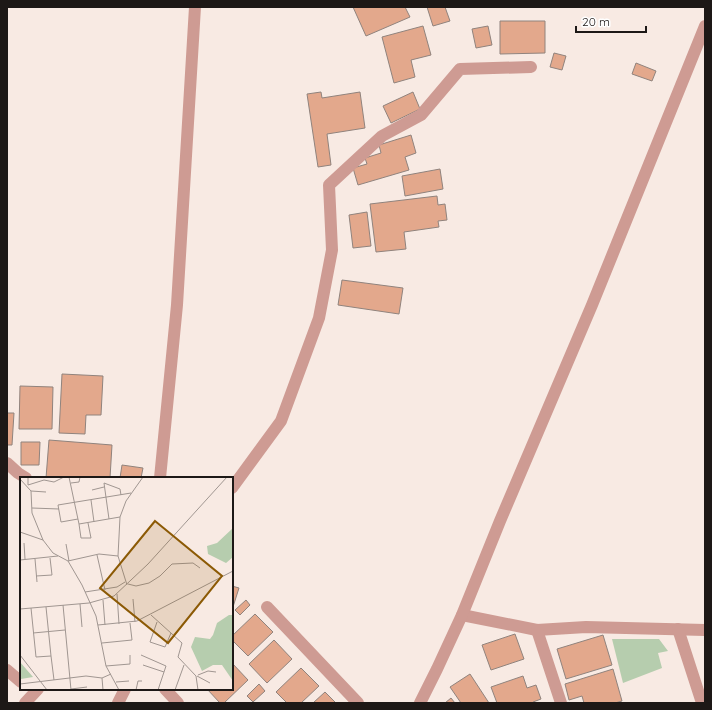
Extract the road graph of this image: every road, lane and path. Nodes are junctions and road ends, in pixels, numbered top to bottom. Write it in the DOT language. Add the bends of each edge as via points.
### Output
graph roads {
  1 [pos="195,7"];
  2 [pos="705,26"];
  3 [pos="531,67"];
  4 [pos="7,463"];
  5 [pos="24,477"];
  6 [pos="160,477"];
  7 [pos="233,487"];
  8 [pos="267,607"];
  9 [pos="462,615"];
  10 [pos="678,629"];
  11 [pos="537,630"];
  12 [pos="705,630"];
  13 [pos="7,670"];
  14 [pos="20,681"];
  15 [pos="124,690"];
  16 [pos="166,690"];
  17 [pos="34,691"];
  18 [pos="25,703"];
  19 [pos="118,703"];
  20 [pos="178,703"];
  21 [pos="358,703"];
  22 [pos="420,703"];
  23 [pos="562,703"];
  24 [pos="702,703"];
  1 -- 6 [label="street" via="177,305"];
  2 -- 9 [label="street"];
  3 -- 7 [label="street" via="460,69 421,115 382,136 329,185 332,250 319,318 281,421"];
  4 -- 5 [label="street"];
  8 -- 21 [label="street"];
  9 -- 11 [label="street"];
  9 -- 22 [label="street"];
  10 -- 11 [label="street" via="586,627"];
  10 -- 12 [label="street"];
  10 -- 24 [label="street"];
  11 -- 23 [label="street"];
  13 -- 14 [label="street"];
  15 -- 19 [label="street"];
  16 -- 20 [label="street"];
  17 -- 18 [label="street"];
}
